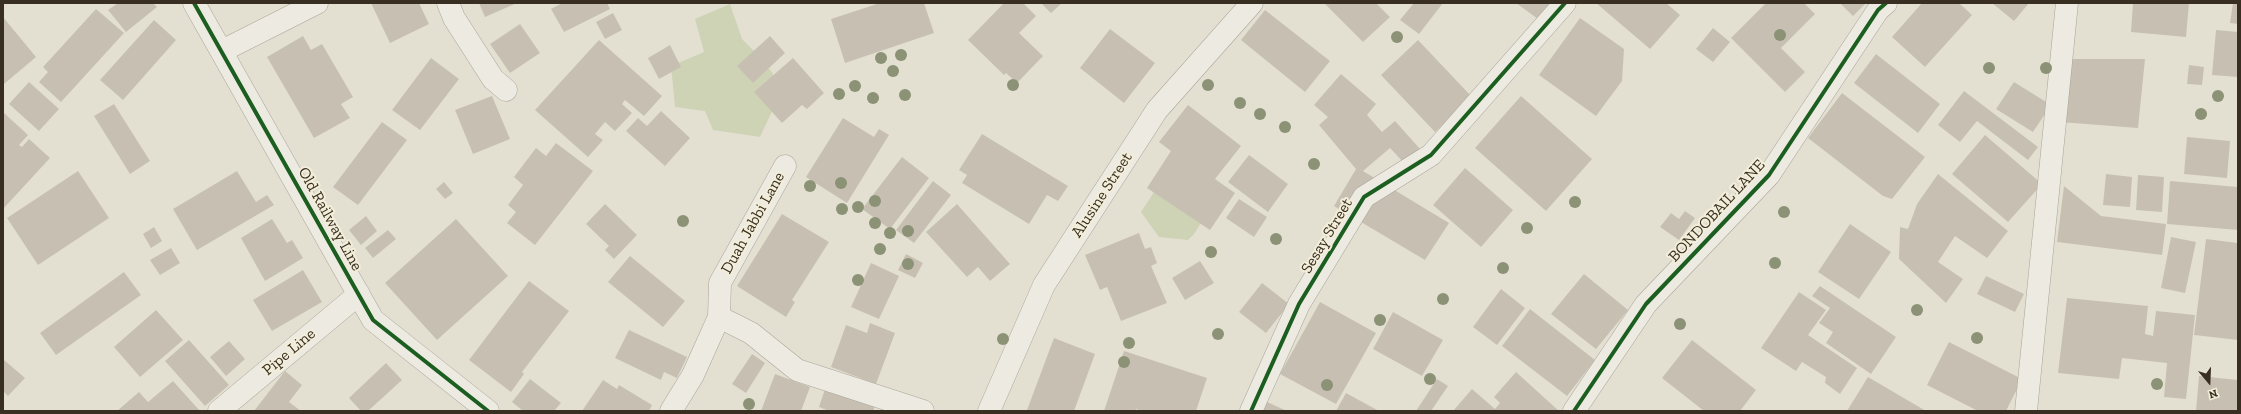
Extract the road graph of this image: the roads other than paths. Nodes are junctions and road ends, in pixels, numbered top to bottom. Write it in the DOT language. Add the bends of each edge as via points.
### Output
graph roads {
  1 [pos="194,3"];
  2 [pos="317,3"];
  3 [pos="448,3"];
  4 [pos="1252,3"];
  5 [pos="1564,3"];
  6 [pos="1886,3"];
  7 [pos="2067,3"];
  8 [pos="222,51"];
  9 [pos="506,90"];
  10 [pos="785,166"];
  11 [pos="359,294"];
  12 [pos="719,317"];
  13 [pos="219,411"];
  14 [pos="488,411"];
  15 [pos="671,411"];
  16 [pos="923,411"];
  17 [pos="988,411"];
  18 [pos="1251,411"];
  19 [pos="1574,411"];
  20 [pos="2026,411"];
  1 -- 8 [label="street, Old Railway Line"];
  2 -- 8 [label="street"];
  3 -- 9 [label="street" via="454,18 493,79"];
  4 -- 17 [label="street, Alusine Street" via="1157,110 1056,265 1044,285"];
  5 -- 18 [label="street, Sesay Street" via="1432,155 1364,197 1300,304"];
  6 -- 19 [label="street, BONDOBAIL LANE" via="1878,10 1769,176 1646,304"];
  7 -- 20 [label="street"];
  8 -- 11 [label="street, Old Railway Line"];
  10 -- 12 [label="street, Duah Jabbi Lane" via="720,282"];
  11 -- 13 [label="street, Pipe Line"];
  11 -- 14 [label="street, Old Railway Line" via="373,320"];
  12 -- 15 [label="street, Duah Jabbi Lane" via="693,375"];
  12 -- 16 [label="street" via="751,333 797,370"];
}
